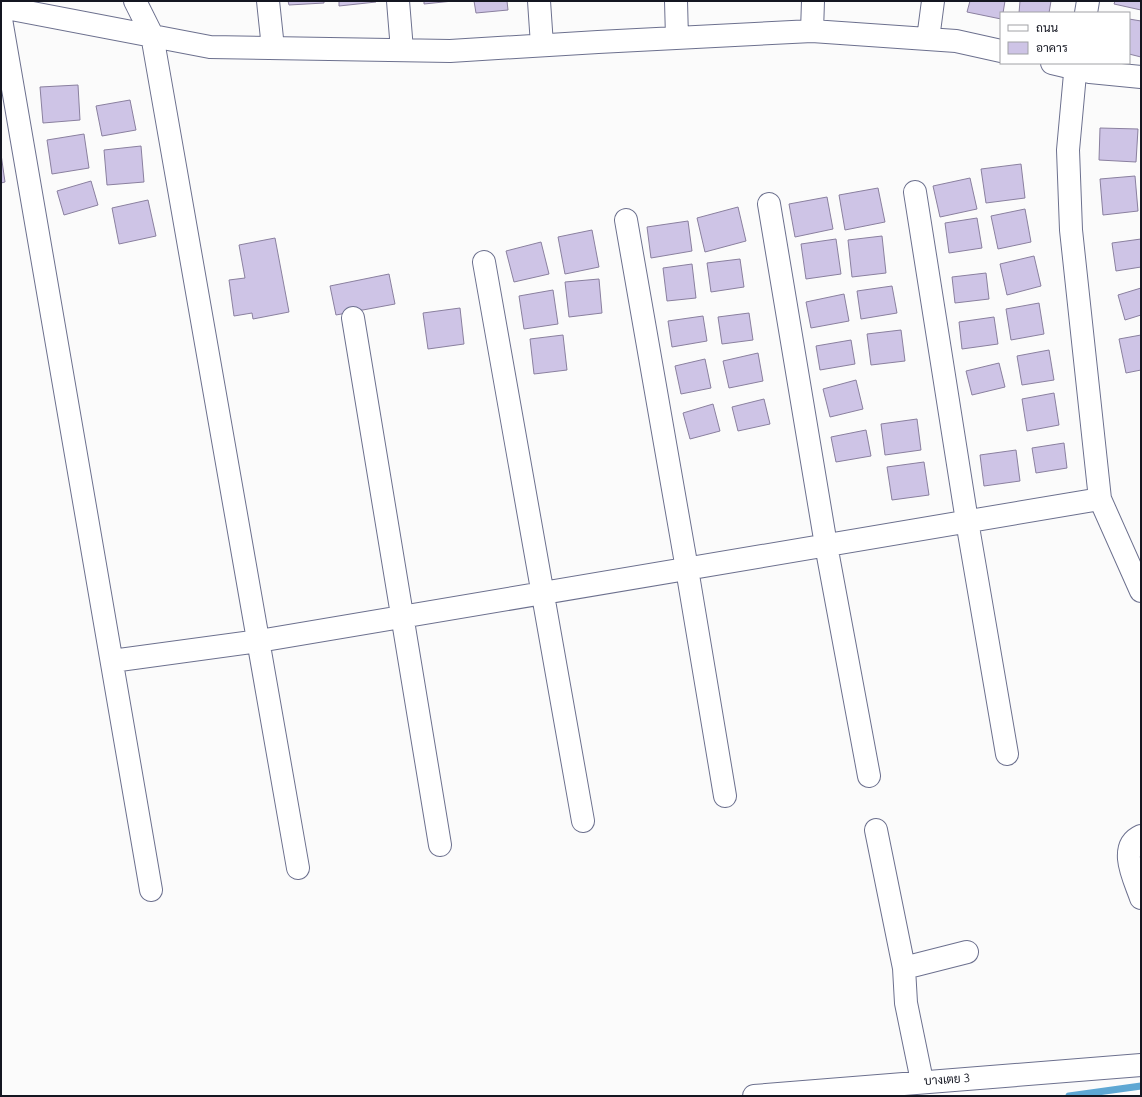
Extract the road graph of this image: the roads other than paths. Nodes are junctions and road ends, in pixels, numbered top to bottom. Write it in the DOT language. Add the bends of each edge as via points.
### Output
graph roads {
  1 [pos="135,1"];
  2 [pos="268,1"];
  3 [pos="398,1"];
  4 [pos="539,1"];
  5 [pos="676,1"];
  6 [pos="813,1"];
  7 [pos="933,1"];
  8 [pos="1088,1"];
  9 [pos="1,7"];
  10 [pos="1086,12"];
  11 [pos="1,19"];
  12 [pos="812,31"];
  13 [pos="152,35"];
  14 [pos="677,38"];
  15 [pos="928,39"];
  16 [pos="542,45"];
  17 [pos="273,48"];
  18 [pos="402,50"];
  19 [pos="1000,51"];
  20 [pos="1060,64"];
  21 [pos="1076,66"];
  22 [pos="1141,77"];
  23 [pos="915,192"];
  24 [pos="769,204"];
  25 [pos="626,220"];
  26 [pos="484,262"];
  27 [pos="354,318"];
  28 [pos="1100,499"];
  29 [pos="967,521"];
  30 [pos="826,545"];
  31 [pos="688,569"];
  32 [pos="1141,591"];
  33 [pos="542,593"];
  34 [pos="402,617"];
  35 [pos="259,641"];
  36 [pos="112,661"];
  37 [pos="1007,754"];
  38 [pos="869,776"];
  39 [pos="725,796"];
  40 [pos="583,822"];
  41 [pos="876,830"];
  42 [pos="1141,836"];
  43 [pos="440,845"];
  44 [pos="298,868"];
  45 [pos="151,890"];
  46 [pos="1141,898"];
  47 [pos="967,952"];
  48 [pos="904,968"];
  49 [pos="1141,1064"];
  50 [pos="922,1081"];
  51 [pos="754,1096"];
  1 -- 13 [label="street"];
  2 -- 17 [label="street"];
  3 -- 18 [label="street"];
  4 -- 16 [label="street"];
  5 -- 14 [label="street"];
  6 -- 12 [label="street"];
  7 -- 15 [label="street"];
  8 -- 10 [label="street"];
  9 -- 13 [label="street"];
  11 -- 36 [label="street"];
  12 -- 14 [label="street"];
  12 -- 15 [label="street"];
  13 -- 17 [label="street" via="210,47"];
  13 -- 35 [label="street"];
  14 -- 16 [label="street"];
  15 -- 19 [label="street" via="956,41"];
  16 -- 18 [label="street" via="450,51"];
  17 -- 18 [label="street"];
  20 -- 21 [label="street"];
  21 -- 22 [label="street" via="1090,72"];
  21 -- 28 [label="street" via="1068,150 1071,230"];
  23 -- 29 [label="street"];
  24 -- 30 [label="street"];
  25 -- 31 [label="street"];
  26 -- 33 [label="street"];
  27 -- 34 [label="street"];
  28 -- 29 [label="street"];
  28 -- 32 [label="street"];
  29 -- 30 [label="street"];
  29 -- 37 [label="street"];
  30 -- 31 [label="street"];
  30 -- 38 [label="street"];
  31 -- 33 [label="street"];
  31 -- 39 [label="street"];
  33 -- 34 [label="street"];
  33 -- 40 [label="street"];
  34 -- 35 [label="street"];
  34 -- 43 [label="street"];
  35 -- 36 [label="street"];
  35 -- 44 [label="street"];
  36 -- 45 [label="street"];
  41 -- 48 [label="street"];
  42 -- 46 [label="street" via="1133,842 1128,857"];
  47 -- 48 [label="street"];
  48 -- 50 [label="street" via="906,1003"];
  49 -- 50 [label="street, บางเตย 3"];
  50 -- 51 [label="street, บางเตย 3"];
}
